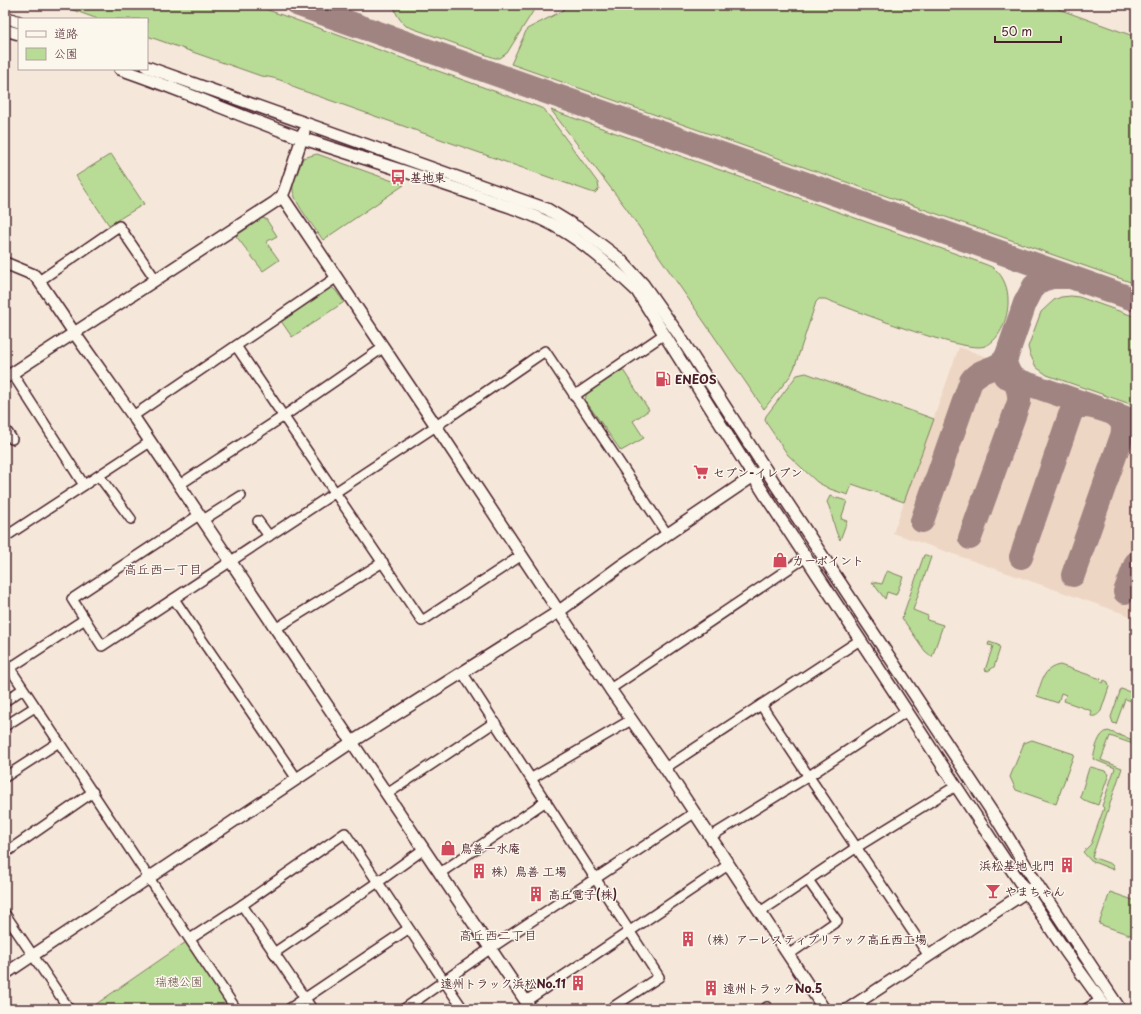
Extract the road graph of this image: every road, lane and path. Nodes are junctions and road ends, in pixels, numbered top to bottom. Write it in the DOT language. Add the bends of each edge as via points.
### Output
graph roads {
  1 [pos="5,17"];
  2 [pos="18,22"];
  3 [pos="5,30"];
  4 [pos="18,34"];
  5 [pos="148,67"];
  6 [pos="123,70"];
  7 [pos="307,124"];
  8 [pos="302,138"];
  9 [pos="282,196"];
  10 [pos="5,263"];
  11 [pos="337,277"];
  12 [pos="156,280"];
  13 [pos="39,281"];
  14 [pos="75,334"];
  15 [pos="663,335"];
  16 [pos="236,346"];
  17 [pos="384,347"];
  18 [pos="8,376"];
  19 [pos="574,396"];
  20 [pos="133,416"];
  21 [pos="284,416"];
  22 [pos="436,426"];
  23 [pos="5,428"];
  24 [pos="12,439"];
  25 [pos="150,442"];
  26 [pos="765,468"];
  27 [pos="99,476"];
  28 [pos="754,477"];
  29 [pos="84,485"];
  30 [pos="179,485"];
  31 [pos="336,492"];
  32 [pos="241,496"];
  33 [pos="201,518"];
  34 [pos="131,519"];
  35 [pos="258,521"];
  36 [pos="667,534"];
  37 [pos="5,536"];
  38 [pos="269,536"];
  39 [pos="522,556"];
  40 [pos="806,557"];
  41 [pos="230,562"];
  42 [pos="382,562"];
  43 [pos="174,599"];
  44 [pos="558,612"];
  45 [pos="85,619"];
  46 [pos="275,629"];
  47 [pos="860,640"];
  48 [pos="7,664"];
  49 [pos="462,672"];
  50 [pos="23,689"];
  51 [pos="610,690"];
  52 [pos="5,701"];
  53 [pos="761,705"];
  54 [pos="35,707"];
  55 [pos="907,711"];
  56 [pos="631,720"];
  57 [pos="495,722"];
  58 [pos="5,726"];
  59 [pos="59,742"];
  60 [pos="352,742"];
  61 [pos="665,768"];
  62 [pos="809,776"];
  63 [pos="5,777"];
  64 [pos="532,778"];
  65 [pos="297,779"];
  66 [pos="956,786"];
  67 [pos="93,792"];
  68 [pos="387,794"];
  69 [pos="546,801"];
  70 [pos="694,812"];
  71 [pos="710,837"];
  72 [pos="857,847"];
  73 [pos="424,849"];
  74 [pos="5,853"];
  75 [pos="728,865"];
  76 [pos="440,873"];
  77 [pos="149,877"];
  78 [pos="596,878"];
  79 [pos="808,880"];
  80 [pos="378,882"];
  81 [pos="1037,884"];
  82 [pos="1026,892"];
  83 [pos="242,905"];
  84 [pos="760,912"];
  85 [pos="5,914"];
  86 [pos="408,929"];
  87 [pos="630,931"];
  88 [pos="190,939"];
  89 [pos="491,948"];
  90 [pos="274,953"];
  91 [pos="33,955"];
  92 [pos="788,955"];
  93 [pos="929,956"];
  94 [pos="5,974"];
  95 [pos="444,981"];
  96 [pos="305,998"];
  97 [pos="1104,1004"];
  98 [pos="528,1005"];
  99 [pos="69,1009"];
  100 [pos="236,1009"];
  101 [pos="289,1009"];
  102 [pos="312,1009"];
  103 [pos="404,1009"];
  104 [pos="463,1009"];
  105 [pos="610,1009"];
  106 [pos="764,1009"];
  107 [pos="768,1009"];
  108 [pos="824,1009"];
  109 [pos="848,1009"];
  110 [pos="1086,1009"];
  111 [pos="1120,1009"];
  1 -- 2 [label="street"];
  3 -- 4 [label="street"];
  5 -- 7 [label="street"];
  6 -- 8 [label="street"];
  7 -- 8 [label="street"];
  7 -- 26 [label="street" via="547,209 583,231 620,259 643,284 678,332"];
  8 -- 9 [label="street"];
  8 -- 15 [label="street" via="525,212 559,228 595,253 636,292"];
  9 -- 11 [label="street"];
  9 -- 12 [label="street"];
  10 -- 13 [label="street" via="34,275"];
  11 -- 16 [label="street"];
  11 -- 17 [label="street"];
  12 -- 13 [label="street" via="119,226"];
  12 -- 14 [label="street"];
  13 -- 14 [label="street"];
  14 -- 18 [label="street"];
  14 -- 20 [label="street"];
  15 -- 19 [label="street"];
  15 -- 28 [label="street"];
  16 -- 20 [label="street"];
  16 -- 21 [label="street"];
  17 -- 21 [label="street"];
  17 -- 22 [label="street"];
  18 -- 29 [label="street"];
  19 -- 22 [label="street" via="545,351"];
  19 -- 36 [label="street"];
  20 -- 25 [label="street"];
  21 -- 30 [label="street"];
  21 -- 31 [label="street"];
  22 -- 31 [label="street"];
  22 -- 39 [label="street"];
  23 -- 24 [label="street"];
  25 -- 27 [label="street"];
  25 -- 30 [label="street"];
  26 -- 28 [label="street"];
  26 -- 81 [label="street"];
  27 -- 29 [label="street"];
  27 -- 34 [label="street"];
  28 -- 36 [label="street"];
  28 -- 40 [label="street"];
  29 -- 37 [label="street"];
  30 -- 33 [label="street"];
  31 -- 38 [label="street"];
  31 -- 42 [label="street"];
  32 -- 33 [label="street"];
  33 -- 41 [label="street"];
  33 -- 45 [label="street" via="72,598"];
  35 -- 38 [label="street"];
  36 -- 44 [label="street"];
  38 -- 41 [label="street"];
  39 -- 42 [label="street" via="422,621"];
  39 -- 44 [label="street"];
  40 -- 47 [label="street"];
  40 -- 51 [label="street"];
  41 -- 43 [label="street"];
  41 -- 46 [label="street"];
  42 -- 46 [label="street"];
  43 -- 45 [label="street" via="102,646"];
  43 -- 65 [label="street"];
  44 -- 49 [label="street"];
  44 -- 51 [label="street"];
  45 -- 48 [label="street"];
  46 -- 60 [label="street"];
  47 -- 53 [label="street"];
  47 -- 55 [label="street"];
  48 -- 50 [label="street"];
  49 -- 57 [label="street"];
  49 -- 60 [label="street"];
  50 -- 52 [label="street"];
  50 -- 54 [label="street"];
  51 -- 56 [label="street"];
  53 -- 61 [label="street"];
  53 -- 62 [label="street"];
  54 -- 58 [label="street"];
  54 -- 59 [label="street"];
  55 -- 62 [label="street"];
  55 -- 66 [label="street"];
  56 -- 61 [label="street"];
  56 -- 64 [label="street"];
  57 -- 64 [label="street"];
  57 -- 68 [label="street"];
  59 -- 63 [label="street"];
  59 -- 67 [label="street"];
  60 -- 65 [label="street"];
  60 -- 68 [label="street"];
  61 -- 70 [label="street"];
  62 -- 71 [label="street"];
  62 -- 72 [label="street"];
  64 -- 69 [label="street"];
  65 -- 77 [label="street"];
  66 -- 72 [label="street"];
  66 -- 82 [label="street"];
  67 -- 74 [label="street"];
  67 -- 77 [label="street"];
  68 -- 73 [label="street"];
  69 -- 76 [label="street"];
  69 -- 78 [label="street"];
  70 -- 71 [label="street"];
  70 -- 78 [label="street"];
  71 -- 75 [label="street"];
  72 -- 79 [label="street"];
  72 -- 93 [label="street"];
  73 -- 76 [label="street"];
  73 -- 80 [label="street"];
  75 -- 84 [label="street"];
  75 -- 87 [label="street"];
  76 -- 89 [label="street"];
  77 -- 88 [label="street"];
  77 -- 91 [label="street"];
  78 -- 87 [label="street"];
  78 -- 89 [label="street"];
  79 -- 84 [label="street"];
  79 -- 92 [label="street" via="837,921"];
  80 -- 83 [label="street" via="345,834"];
  80 -- 86 [label="street"];
  80 -- 90 [label="street"];
  81 -- 82 [label="street"];
  81 -- 111 [label="street"];
  82 -- 93 [label="street"];
  82 -- 97 [label="street"];
  83 -- 88 [label="street"];
  83 -- 90 [label="street"];
  84 -- 92 [label="street"];
  85 -- 91 [label="street"];
  86 -- 95 [label="street"];
  86 -- 96 [label="street"];
  87 -- 98 [label="street"];
  87 -- 105 [label="street" via="659,977"];
  88 -- 100 [label="street"];
  89 -- 95 [label="street"];
  89 -- 98 [label="street"];
  90 -- 96 [label="street"];
  91 -- 94 [label="street"];
  91 -- 99 [label="street"];
  92 -- 108 [label="street"];
  93 -- 109 [label="street"];
  95 -- 103 [label="street"];
  95 -- 104 [label="street"];
  96 -- 101 [label="street"];
  96 -- 102 [label="street"];
  97 -- 110 [label="street"];
  106 -- 107 [label="street"];
}
